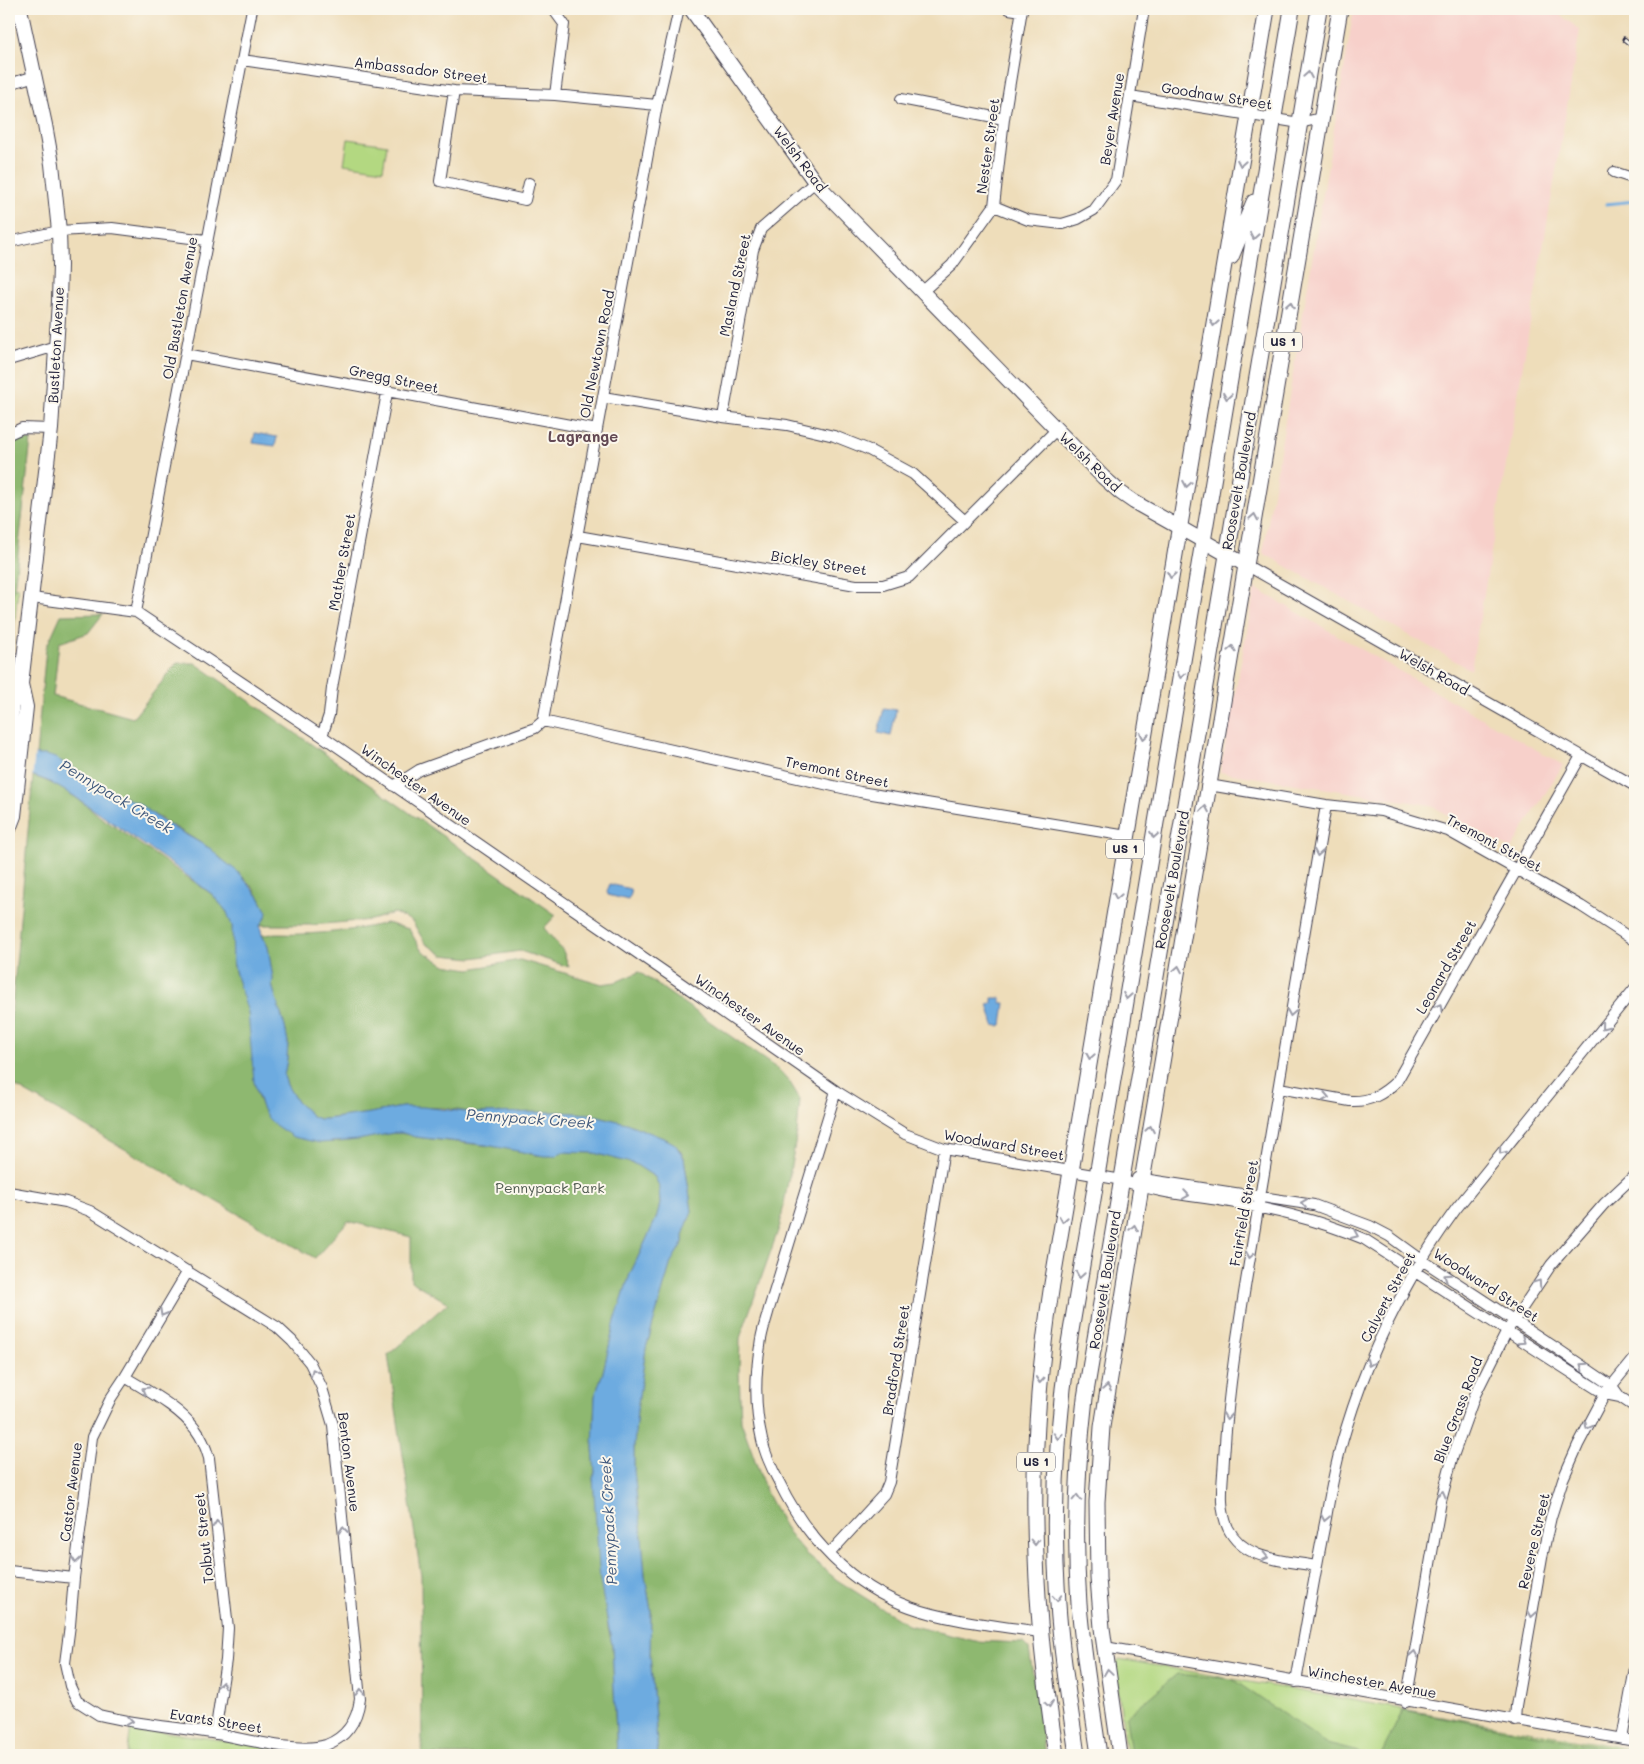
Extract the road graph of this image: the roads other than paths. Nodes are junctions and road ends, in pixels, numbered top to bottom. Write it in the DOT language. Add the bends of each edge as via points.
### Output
graph roads {
  1 [pos="20,9"];
  2 [pos="252,9"];
  3 [pos="553,9"];
  4 [pos="679,9"];
  5 [pos="691,9"];
  6 [pos="1009,9"];
  7 [pos="1144,9"];
  8 [pos="1266,9"];
  9 [pos="1292,9"];
  10 [pos="1320,9"];
  11 [pos="1340,9"];
  12 [pos="1022,10"];
  13 [pos="242,60"];
  14 [pos="35,76"];
  15 [pos="9,84"];
  16 [pos="454,90"];
  17 [pos="555,95"];
  18 [pos="1130,96"];
  19 [pos="901,99"];
  20 [pos="657,105"];
  21 [pos="1249,115"];
  22 [pos="1321,118"];
  23 [pos="1004,119"];
  24 [pos="1274,119"];
  25 [pos="1300,123"];
  26 [pos="1318,135"];
  27 [pos="1614,172"];
  28 [pos="1264,177"];
  29 [pos="1635,179"];
  30 [pos="815,182"];
  31 [pos="529,183"];
  32 [pos="994,206"];
  33 [pos="59,231"];
  34 [pos="206,240"];
  35 [pos="9,242"];
  36 [pos="1300,243"];
  37 [pos="1220,282"];
  38 [pos="923,291"];
  39 [pos="1266,328"];
  40 [pos="56,346"];
  41 [pos="186,354"];
  42 [pos="9,360"];
  43 [pos="387,393"];
  44 [pos="603,397"];
  45 [pos="723,417"];
  46 [pos="51,429"];
  47 [pos="597,430"];
  48 [pos="1056,430"];
  49 [pos="9,434"];
  50 [pos="965,521"];
  51 [pos="1179,527"];
  52 [pos="578,536"];
  53 [pos="1203,541"];
  54 [pos="1227,554"];
  55 [pos="1246,565"];
  56 [pos="32,598"];
  57 [pos="136,612"];
  58 [pos="21,684"];
  59 [pos="543,722"];
  60 [pos="322,736"];
  61 [pos="9,740"];
  62 [pos="1581,756"];
  63 [pos="1209,784"];
  64 [pos="394,786"];
  65 [pos="1635,786"];
  66 [pos="1326,805"];
  67 [pos="9,829"];
  68 [pos="1127,836"];
  69 [pos="1518,870"];
  70 [pos="1635,941"];
  71 [pos="1635,988"];
  72 [pos="1279,1088"];
  73 [pos="836,1091"];
  74 [pos="944,1149"];
  75 [pos="1071,1171"];
  76 [pos="1097,1175"];
  77 [pos="1635,1175"];
  78 [pos="1122,1180"];
  79 [pos="1142,1182"];
  80 [pos="9,1192"];
  81 [pos="1259,1202"];
  82 [pos="1422,1260"];
  83 [pos="188,1271"];
  84 [pos="1415,1272"];
  85 [pos="1514,1320"];
  86 [pos="1508,1331"];
  87 [pos="1635,1357"];
  88 [pos="125,1377"];
  89 [pos="1608,1390"];
  90 [pos="1635,1407"];
  91 [pos="1082,1425"];
  92 [pos="1096,1528"];
  93 [pos="829,1554"];
  94 [pos="1316,1566"];
  95 [pos="9,1571"];
  96 [pos="74,1578"];
  97 [pos="1040,1632"];
  98 [pos="1105,1647"];
  99 [pos="1635,1668"];
  100 [pos="1296,1682"];
  101 [pos="1111,1693"];
  102 [pos="1406,1702"];
  103 [pos="85,1707"];
  104 [pos="1515,1721"];
  105 [pos="214,1734"];
  106 [pos="343,1735"];
  107 [pos="1622,1739"];
  108 [pos="1635,1742"];
  109 [pos="1076,1752"];
  110 [pos="1056,1755"];
  111 [pos="1099,1755"];
  112 [pos="1106,1755"];
  113 [pos="1120,1755"];
  1 -- 14 [label="main road, Bustleton Avenue"];
  2 -- 13 [label="street, Old Bustleton Avenue"];
  3 -- 17 [label="street" via="564,24"];
  4 -- 20 [label="street, Old Newtown Road"];
  5 -- 30 [label="main road, Welsh Road"];
  6 -- 12 [label="street"];
  7 -- 18 [label="street, Beyer Avenue"];
  8 -- 21 [label="highway, US 1"];
  9 -- 24 [label="highway, Roosevelt Boulevard / US 1"];
  25 -- 10 [label="highway, Roosevelt Boulevard / US 1, one-way"];
  11 -- 22 [label="highway, Roosevelt Boulevard / US 1"];
  12 -- 23 [label="street, Nester Street"];
  13 -- 16 [label="street, Ambassador Street"];
  13 -- 34 [label="street, Old Bustleton Avenue"];
  14 -- 15 [label="street"];
  14 -- 33 [label="main road, Bustleton Avenue" via="52,164"];
  16 -- 17 [label="street, Ambassador Street"];
  16 -- 31 [label="street" via="440,181 525,200"];
  17 -- 20 [label="street, Ambassador Street"];
  18 -- 21 [label="street, Goodnaw Street"];
  18 -- 32 [label="street, Beyer Avenue" via="1116,180 1094,210 1062,224 1028,220"];
  19 -- 23 [label="street"];
  20 -- 44 [label="street, Old Newtown Road"];
  21 -- 24 [label="street, Goodnaw Street"];
  21 -- 37 [label="highway, US 1, one-way"];
  22 -- 25 [label="street, Goodnaw Street"];
  22 -- 26 [label="highway, Roosevelt Boulevard / US 1"];
  23 -- 32 [label="street, Nester Street"];
  24 -- 25 [label="street, Goodnaw Street"];
  24 -- 28 [label="highway, Roosevelt Boulevard / US 1"];
  25 -- 26 [label="street, Goodnaw Street"];
  25 -- 39 [label="highway, Roosevelt Boulevard / US 1"];
  26 -- 36 [label="highway, Roosevelt Boulevard / US 1"];
  27 -- 29 [label="street"];
  28 -- 37 [label="highway"];
  28 -- 53 [label="highway, Roosevelt Boulevard / US 1, one-way"];
  30 -- 38 [label="main road, Welsh Road"];
  30 -- 45 [label="street, Masland Street" via="761,229 753,250"];
  32 -- 38 [label="street, Nester Street" via="952,264"];
  33 -- 34 [label="street" via="112,228"];
  33 -- 35 [label="street"];
  33 -- 40 [label="main road, Bustleton Avenue"];
  34 -- 41 [label="street, Old Bustleton Avenue"];
  36 -- 39 [label="highway"];
  55 -- 36 [label="highway, Roosevelt Boulevard / US 1, one-way"];
  37 -- 51 [label="highway, US 1, one-way"];
  38 -- 48 [label="main road, Welsh Road"];
  39 -- 54 [label="highway, Roosevelt Boulevard / US 1"];
  40 -- 42 [label="street"];
  40 -- 46 [label="main road, Bustleton Avenue"];
  41 -- 43 [label="street, Gregg Street"];
  41 -- 57 [label="street, Old Bustleton Avenue"];
  43 -- 47 [label="street, Gregg Street"];
  43 -- 60 [label="street, Mather Street" via="329,715"];
  44 -- 45 [label="street"];
  44 -- 47 [label="street, Old Newtown Road"];
  45 -- 50 [label="street" via="834,436 867,448 913,474"];
  46 -- 49 [label="street" via="22,428"];
  46 -- 56 [label="main road, Bustleton Avenue"];
  47 -- 52 [label="street, Old Newtown Road"];
  48 -- 50 [label="street, Bickley Street"];
  48 -- 51 [label="main road, Welsh Road" via="1121,493"];
  50 -- 52 [label="street, Bickley Street" via="909,577 883,585 856,585"];
  51 -- 53 [label="main road, Welsh Road"];
  51 -- 68 [label="highway, US 1, one-way"];
  52 -- 59 [label="street, Old Newtown Road"];
  53 -- 54 [label="main road, Welsh Road"];
  53 -- 76 [label="highway, Roosevelt Boulevard / US 1, one-way"];
  54 -- 55 [label="main road, Welsh Road"];
  54 -- 78 [label="highway, Roosevelt Boulevard / US 1"];
  55 -- 62 [label="street, Welsh Road"];
  63 -- 55 [label="highway, Roosevelt Boulevard / US 1, one-way"];
  56 -- 57 [label="street, Winchester Avenue"];
  56 -- 58 [label="main road, Bustleton Avenue"];
  57 -- 60 [label="street, Winchester Avenue"];
  58 -- 61 [label="main road, Bustleton Avenue" via="12,702"];
  58 -- 67 [label="main road, Bustleton Avenue" via="26,707 14,816"];
  59 -- 64 [label="street" via="535,728 419,770"];
  59 -- 68 [label="street, Tremont Street" via="860,792"];
  60 -- 64 [label="street, Winchester Avenue"];
  62 -- 65 [label="street, Welsh Road"];
  62 -- 69 [label="street, Leonard Street"];
  63 -- 66 [label="street, Tremont Street"];
  79 -- 63 [label="highway, Roosevelt Boulevard / US 1, one-way"];
  64 -- 73 [label="street, Winchester Avenue"];
  66 -- 69 [label="street, Tremont Street" via="1381,812 1448,830"];
  66 -- 72 [label="street, Fairfield Street, one-way"];
  68 -- 75 [label="highway, US 1, one-way"];
  69 -- 70 [label="street, Tremont Street"];
  72 -- 69 [label="street, Leonard Street, one-way" via="1361,1102 1373,1099 1391,1087"];
  71 -- 82 [label="street, Calvert Street, one-way" via="1456,1209"];
  72 -- 81 [label="street, Fairfield Street"];
  73 -- 74 [label="street, Woodward Street" via="905,1134"];
  73 -- 93 [label="street" via="769,1309 760,1345 757,1379 762,1442 774,1473 808,1532"];
  74 -- 75 [label="street, Woodward Street"];
  74 -- 93 [label="street, Bradford Street" via="889,1482 884,1494"];
  75 -- 76 [label="street, Woodward Street"];
  75 -- 97 [label="highway, US 1, one-way" via="1048,1312 1038,1410 1035,1528"];
  76 -- 78 [label="street, Woodward Street"];
  76 -- 109 [label="highway, Roosevelt Boulevard / US 1, one-way" via="1065,1370 1055,1474 1058,1607"];
  85 -- 77 [label="street, Blue Grass Road, one-way" via="1551,1265 1604,1204"];
  78 -- 79 [label="street, Woodward Street"];
  78 -- 91 [label="highway, Roosevelt Boulevard / US 1"];
  79 -- 81 [label="street, Woodward Street"];
  92 -- 79 [label="highway, Roosevelt Boulevard / US 1, one-way" via="1105,1401"];
  80 -- 83 [label="street, Benton Avenue" via="66,1202 90,1211"];
  82 -- 81 [label="street, Woodward Street, one-way" via="1389,1236 1343,1215 1314,1205"];
  81 -- 84 [label="street, Woodward Street, one-way" via="1364,1239"];
  81 -- 94 [label="street, Fairfield Street, one-way" via="1226,1424 1222,1513 1234,1539 1244,1548 1260,1556"];
  82 -- 84 [label="street, Calvert Street"];
  85 -- 82 [label="street, Woodward Street, one-way"];
  83 -- 88 [label="street, Castor Avenue, one-way"];
  106 -- 83 [label="street, Benton Avenue, one-way" via="358,1713 360,1699 333,1425 322,1388 310,1363 277,1327"];
  84 -- 86 [label="street, Woodward Street"];
  84 -- 94 [label="street, Calvert Street, one-way" via="1369,1363 1345,1430"];
  85 -- 86 [label="street, Blue Grass Road"];
  89 -- 85 [label="street, Woodward Street, one-way"];
  86 -- 89 [label="street, Woodward Street, one-way"];
  102 -- 86 [label="street, Blue Grass Road, one-way" via="1446,1479 1475,1395"];
  87 -- 89 [label="street, Revere Street"];
  88 -- 96 [label="street, Castor Avenue, one-way" via="92,1437"];
  105 -- 88 [label="street, Tolbut Street, one-way" via="228,1628 210,1458 196,1429 173,1408"];
  89 -- 90 [label="street, Woodward Street"];
  89 -- 104 [label="street, Revere Street, one-way" via="1578,1445 1551,1517"];
  91 -- 92 [label="highway"];
  111 -- 91 [label="highway, Roosevelt Boulevard / US 1, one-way" via="1078,1580 1077,1502"];
  92 -- 98 [label="highway, Roosevelt Boulevard / US 1"];
  93 -- 97 [label="street" via="869,1587 911,1608 972,1622"];
  94 -- 100 [label="street, Calvert Street"];
  95 -- 96 [label="street"];
  96 -- 103 [label="street, Castor Avenue" via="65,1663 70,1686 77,1701"];
  97 -- 110 [label="highway, US 1, one-way"];
  98 -- 100 [label="street, Winchester Avenue"];
  101 -- 98 [label="highway, Roosevelt Boulevard / US 1, one-way"];
  99 -- 107 [label="street"];
  100 -- 102 [label="street, Winchester Avenue"];
  101 -- 112 [label="highway"];
  101 -- 113 [label="highway, Roosevelt Boulevard / US 1"];
  102 -- 104 [label="street, Winchester Avenue"];
  103 -- 105 [label="street, Evarts Street, one-way" via="113,1719"];
  104 -- 107 [label="street, Winchester Avenue"];
  105 -- 106 [label="street, Evarts Street" via="290,1747 324,1746"];
  107 -- 108 [label="street, Winchester Avenue"];
}
